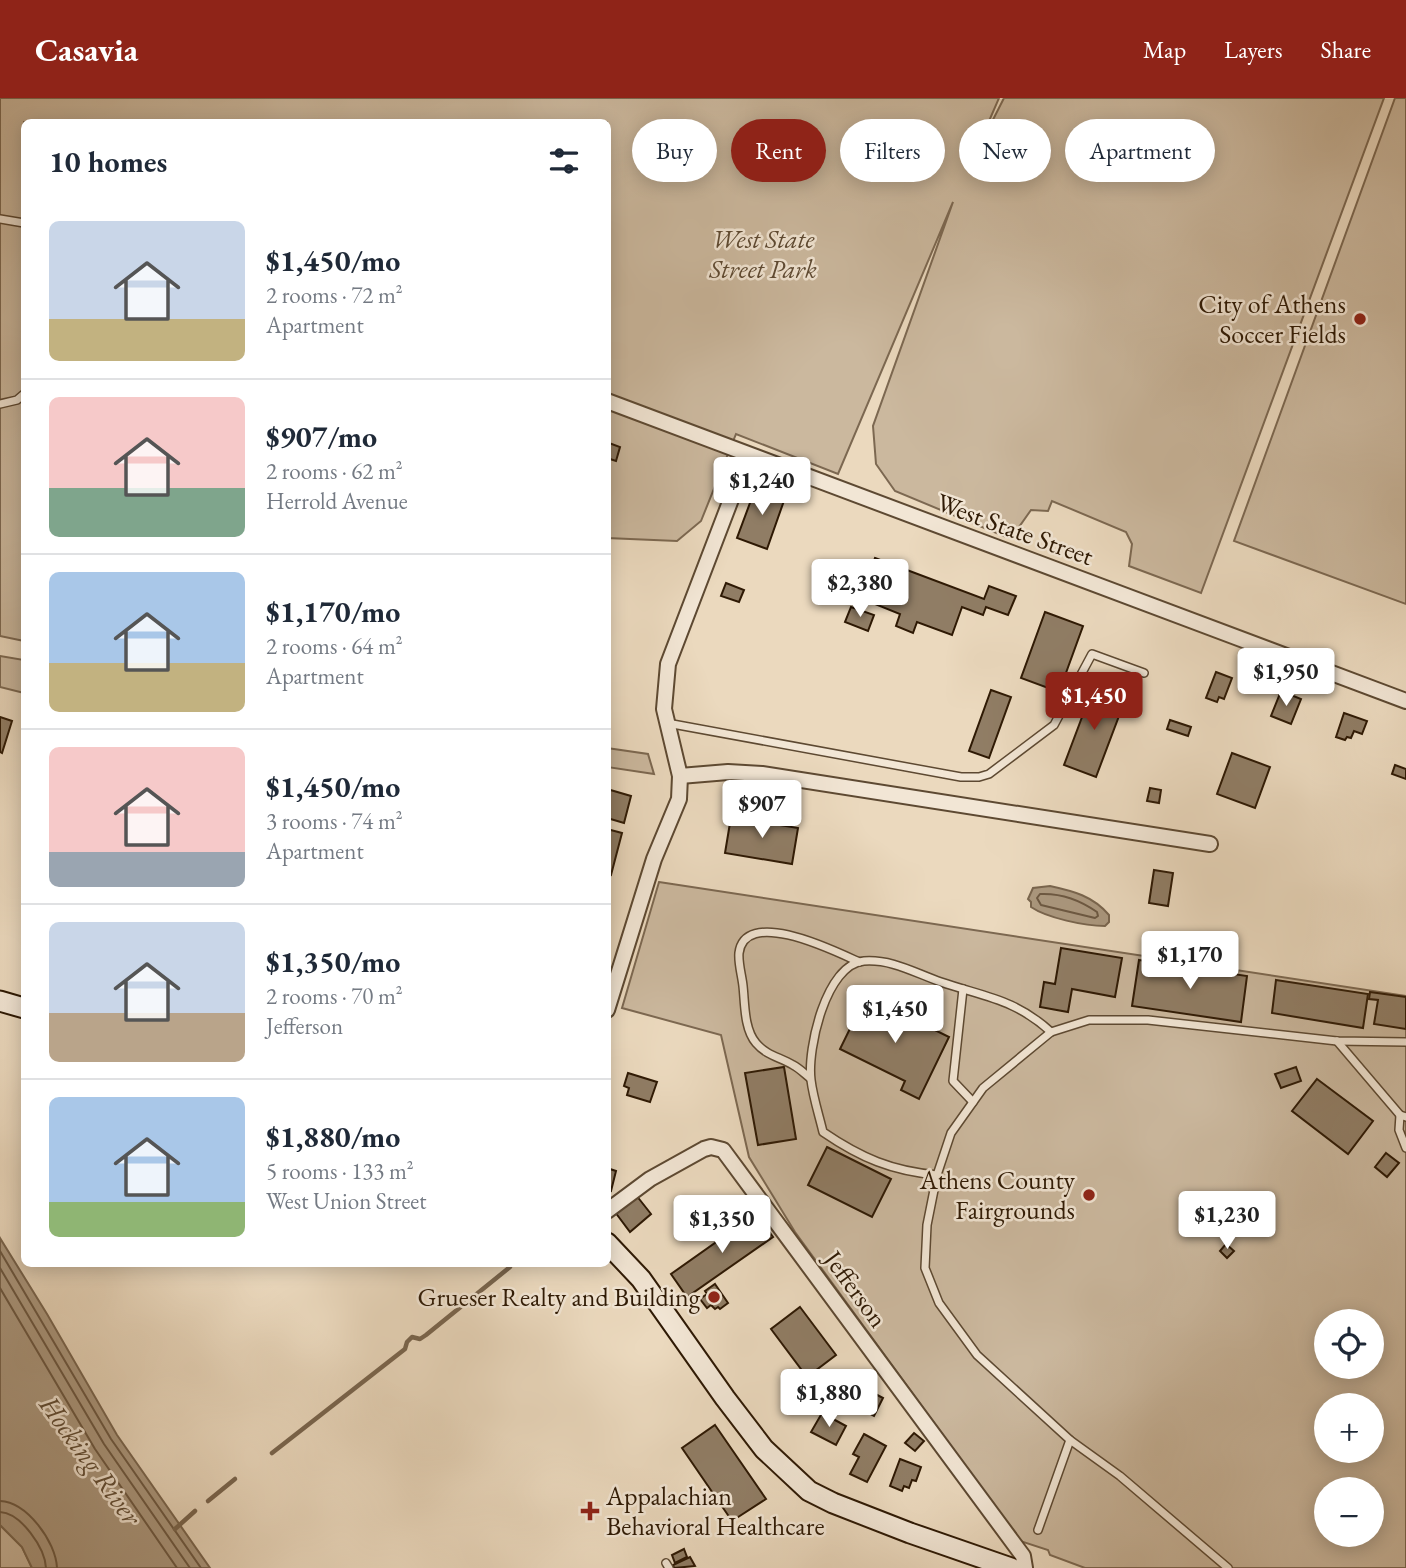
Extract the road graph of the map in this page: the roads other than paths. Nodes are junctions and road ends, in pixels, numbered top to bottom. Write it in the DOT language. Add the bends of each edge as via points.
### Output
graph roads {
  1 [pos="0,219"];
  2 [pos="21,222"];
  3 [pos="21,397"];
  4 [pos="611,403"];
  5 [pos="0,404"];
  6 [pos="748,454"];
  7 [pos="1144,673"];
  8 [pos="1406,701"];
  9 [pos="666,723"];
  10 [pos="680,776"];
  11 [pos="1210,844"];
  12 [pos="859,962"];
  13 [pos="963,989"];
  14 [pos="611,997"];
  15 [pos="0,1001"];
  16 [pos="21,1007"];
  17 [pos="1051,1032"];
  18 [pos="1337,1041"];
  19 [pos="1406,1042"];
  20 [pos="810,1078"];
  21 [pos="973,1102"];
  22 [pos="1403,1116"];
  23 [pos="1406,1148"];
  24 [pos="937,1175"];
  25 [pos="611,1208"];
  26 [pos="611,1247"];
  27 [pos="1070,1440"];
  28 [pos="1038,1530"];
  29 [pos="1011,1568"];
  30 [pos="1025,1568"];
  31 [pos="1228,1568"];
  1 -- 2 [label="lane"];
  3 -- 5 [label="lane"];
  4 -- 6 [label="street, West State Street"];
  6 -- 8 [label="street, West State Street"];
  6 -- 9 [label="street" via="668,664"];
  7 -- 9 [label="lane" via="1092,654 1054,725 979,777"];
  9 -- 10 [label="street"];
  10 -- 11 [label="street" via="762,774"];
  10 -- 14 [label="street" via="679,799 651,867"];
  12 -- 13 [label="lane" via="891,962"];
  12 -- 20 [label="lane" via="843,971 829,991 813,1040"];
  12 -- 20 [label="lane" via="778,932 760,932 746,940 739,952 746,1021 753,1041"];
  13 -- 17 [label="lane" via="1005,1001"];
  13 -- 21 [label="lane" via="953,1081"];
  15 -- 16 [label="main road"];
  17 -- 18 [label="lane" via="1089,1020 1148,1020"];
  17 -- 21 [label="lane" via="983,1088"];
  18 -- 19 [label="lane"];
  18 -- 22 [label="lane"];
  20 -- 24 [label="lane" via="823,1132 849,1150 890,1167"];
  21 -- 24 [label="lane" via="951,1133"];
  22 -- 23 [label="lane" via="1399,1130"];
  24 -- 27 [label="lane" via="927,1225 925,1268 939,1303 977,1355"];
  25 -- 30 [label="street, Jefferson" via="650,1179 704,1149 723,1150 1023,1556"];
  26 -- 29 [label="main road" via="641,1279 748,1430 799,1484 833,1503"];
  27 -- 28 [label="lane"];
  27 -- 31 [label="lane" via="1120,1476"];
}
